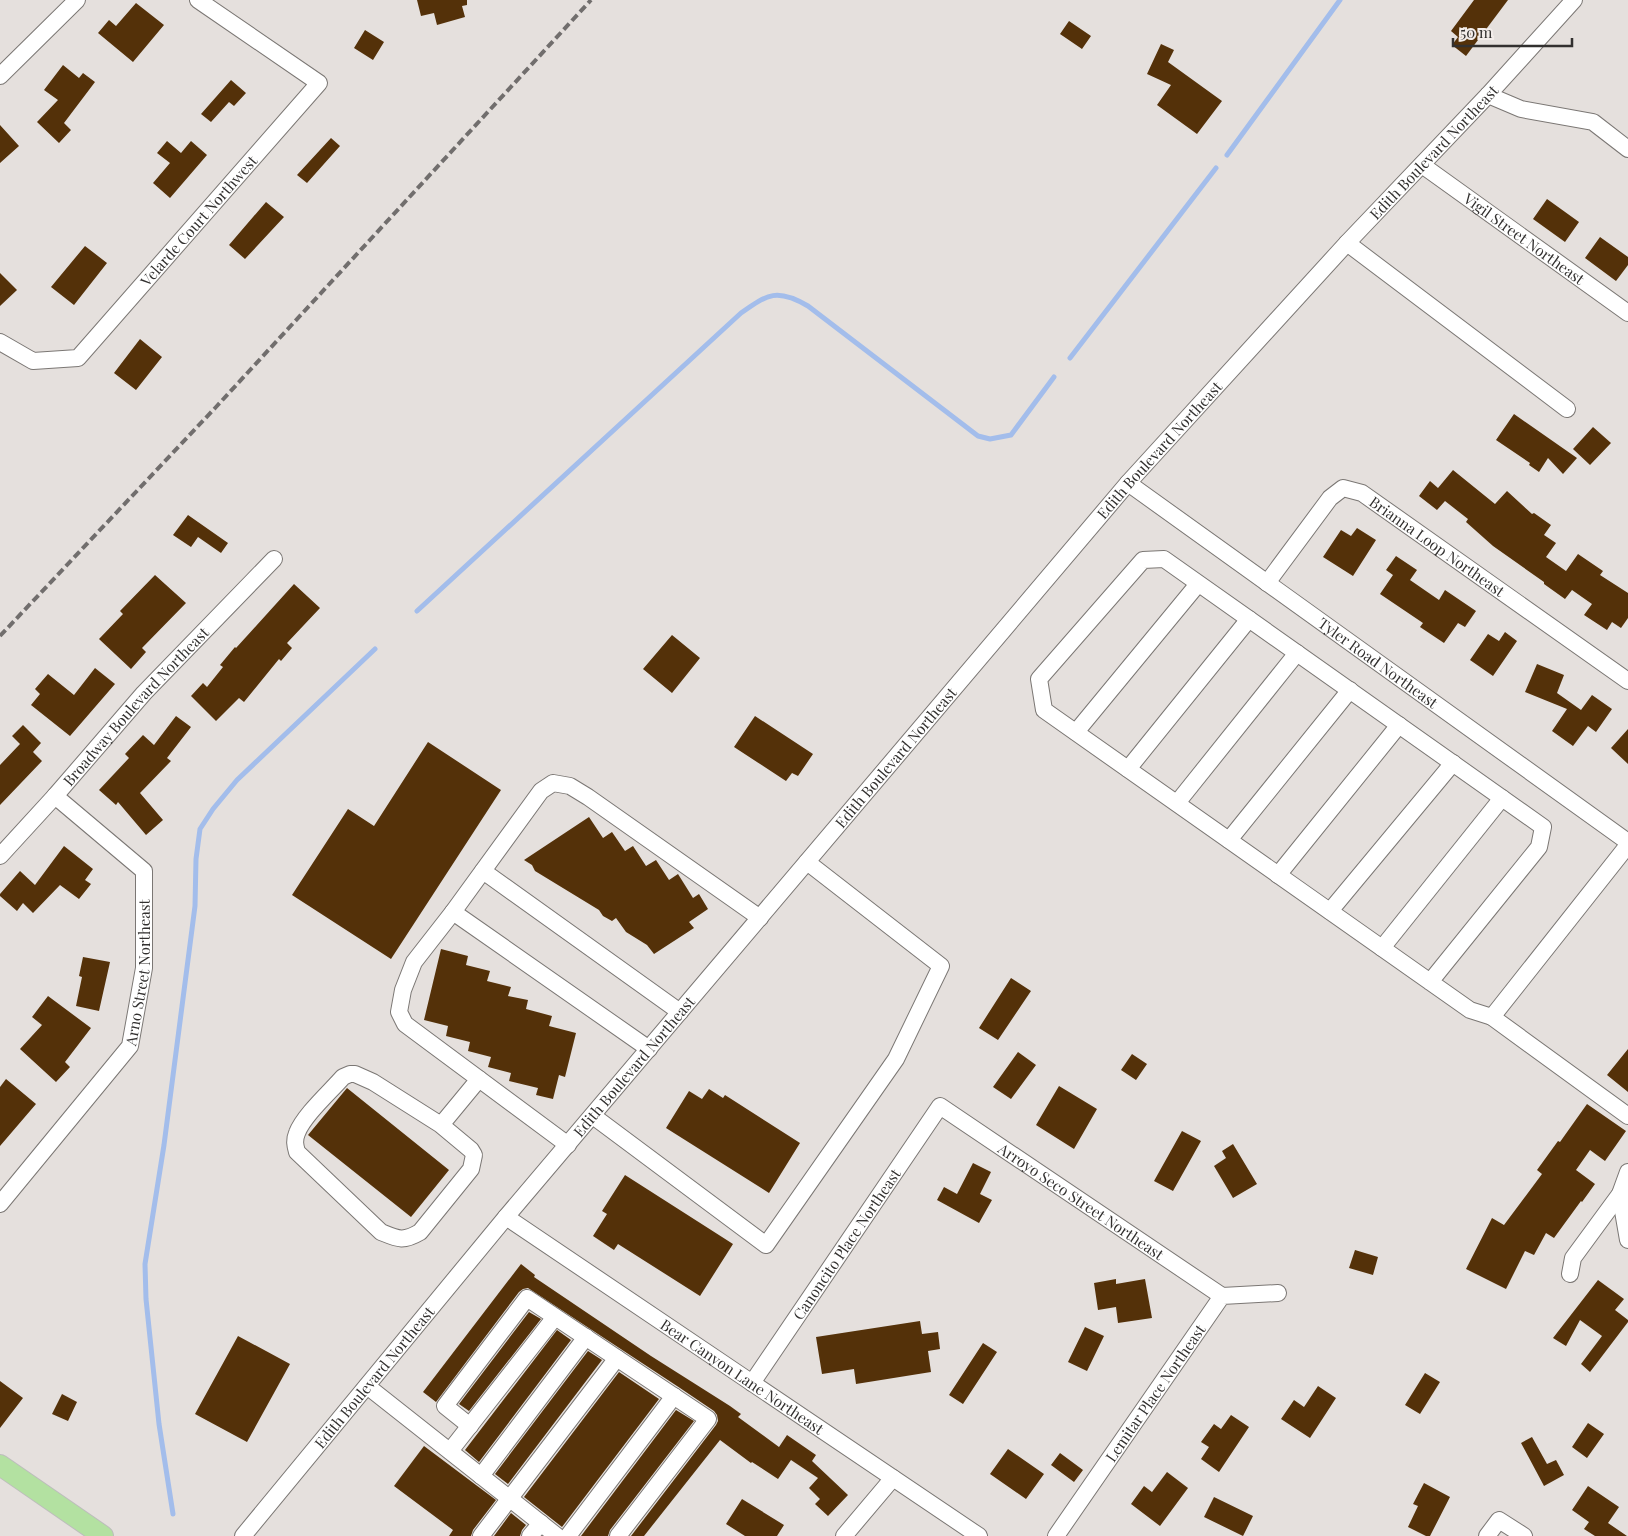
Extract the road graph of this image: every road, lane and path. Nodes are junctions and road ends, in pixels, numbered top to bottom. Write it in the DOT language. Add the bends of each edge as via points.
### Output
graph roads {
  1 [pos="77,0"];
  2 [pos="198,0"];
  3 [pos="1574,0"];
  4 [pos="0,76"];
  5 [pos="1488,94"];
  6 [pos="1628,149"];
  7 [pos="1422,165"];
  8 [pos="1347,243"];
  9 [pos="1628,313"];
  10 [pos="0,342"];
  11 [pos="1567,409"];
  12 [pos="1128,483"];
  13 [pos="274,559"];
  14 [pos="1267,583"];
  15 [pos="1198,584"];
  16 [pos="1249,619"];
  17 [pos="1297,653"];
  18 [pos="1628,681"];
  19 [pos="1350,690"];
  20 [pos="1399,725"];
  21 [pos="1076,732"];
  22 [pos="1453,763"];
  23 [pos="1128,769"];
  24 [pos="55,796"];
  25 [pos="1502,798"];
  26 [pos="1177,804"];
  27 [pos="1229,840"];
  28 [pos="1628,843"];
  29 [pos="0,856"];
  30 [pos="807,862"];
  31 [pos="483,870"];
  32 [pos="1278,875"];
  33 [pos="1330,911"];
  34 [pos="453,912"];
  35 [pos="760,918"];
  36 [pos="1382,948"];
  37 [pos="1430,982"];
  38 [pos="680,1012"];
  39 [pos="1492,1017"];
  40 [pos="649,1049"];
  41 [pos="479,1079"];
  42 [pos="940,1106"];
  43 [pos="592,1116"];
  44 [pos="1628,1116"];
  45 [pos="441,1125"];
  46 [pos="568,1145"];
  47 [pos="1628,1172"];
  48 [pos="1620,1194"];
  49 [pos="0,1204"];
  50 [pos="506,1218"];
  51 [pos="1628,1240"];
  52 [pos="1570,1274"];
  53 [pos="1278,1293"];
  54 [pos="1222,1296"];
  55 [pos="555,1316"];
  56 [pos="586,1337"];
  57 [pos="617,1358"];
  58 [pos="752,1383"];
  59 [pos="367,1386"];
  60 [pos="674,1396"];
  61 [pos="470,1426"];
  62 [pos="450,1451"];
  63 [pos="0,1465"];
  64 [pos="481,1476"];
  65 [pos="893,1478"];
  66 [pos="510,1498"];
  67 [pos="541,1523"];
  68 [pos="103,1536"];
  69 [pos="243,1536"];
  70 [pos="481,1536"];
  71 [pos="530,1536"];
  72 [pos="557,1536"];
  73 [pos="568,1536"];
  74 [pos="618,1536"];
  75 [pos="844,1536"];
  76 [pos="979,1536"];
  77 [pos="1056,1536"];
  78 [pos="1487,1536"];
  79 [pos="1524,1536"];
  1 -- 4 [label="street"];
  2 -- 10 [label="street, Velarde Court Northwest" via="319,83 78,358 33,362"];
  3 -- 5 [label="street, Edith Boulevard Northeast"];
  5 -- 6 [label="street" via="1521,109 1593,122"];
  5 -- 7 [label="street, Edith Boulevard Northeast"];
  7 -- 8 [label="street, Edith Boulevard Northeast"];
  7 -- 9 [label="street, Vigil Street Northeast"];
  8 -- 11 [label="street"];
  8 -- 12 [label="street, Edith Boulevard Northeast"];
  12 -- 14 [label="street, Tyler Road Northeast"];
  12 -- 30 [label="street, Edith Boulevard Northeast"];
  13 -- 24 [label="street, Broadway Boulevard Northeast" via="144,693"];
  14 -- 18 [label="street, Brianna Loop Northeast" via="1330,498 1343,488 1362,493"];
  14 -- 28 [label="street, Tyler Road Northeast"];
  15 -- 16 [label="street"];
  15 -- 21 [label="street"];
  15 -- 21 [label="street" via="1164,559 1143,560 1040,679 1044,710"];
  16 -- 17 [label="street"];
  16 -- 23 [label="street"];
  17 -- 19 [label="street"];
  17 -- 26 [label="street"];
  19 -- 20 [label="street"];
  19 -- 27 [label="street"];
  20 -- 22 [label="street"];
  20 -- 32 [label="street"];
  21 -- 23 [label="street"];
  22 -- 25 [label="street"];
  22 -- 33 [label="street"];
  23 -- 26 [label="street"];
  24 -- 29 [label="street, Broadway Boulevard Northeast"];
  24 -- 49 [label="street, Arno Street Northeast" via="144,871 144,968 130,1046"];
  25 -- 36 [label="street"];
  25 -- 37 [label="street" via="1543,827 1540,847"];
  26 -- 27 [label="street"];
  27 -- 32 [label="street"];
  28 -- 39 [label="street"];
  30 -- 35 [label="street, Edith Boulevard Northeast"];
  30 -- 43 [label="street" via="942,966 896,1059 766,1245"];
  31 -- 34 [label="street"];
  31 -- 35 [label="street" via="541,791 554,783 570,786 588,797"];
  31 -- 38 [label="street"];
  32 -- 33 [label="street"];
  33 -- 36 [label="street"];
  34 -- 40 [label="street"];
  34 -- 41 [label="street" via="414,962 402,990 399,1012 405,1024"];
  35 -- 38 [label="street, Edith Boulevard Northeast"];
  36 -- 37 [label="street"];
  37 -- 39 [label="street" via="1470,1010"];
  38 -- 40 [label="street, Edith Boulevard Northeast"];
  39 -- 44 [label="street"];
  40 -- 43 [label="street, Edith Boulevard Northeast"];
  41 -- 45 [label="street"];
  41 -- 46 [label="street"];
  42 -- 54 [label="street, Arroyo Seco Street Northeast"];
  42 -- 58 [label="street, Canoncito Place Northeast"];
  43 -- 46 [label="street, Edith Boulevard Northeast"];
  45 -- 45 [label="street" via="471,1150 473,1163 420,1232 411,1238 398,1239 381,1232 296,1152 294,1143 304,1120 350,1074 373,1082"];
  46 -- 50 [label="street, Edith Boulevard Northeast"];
  47 -- 48 [label="street"];
  48 -- 51 [label="street"];
  48 -- 52 [label="street" via="1573,1258"];
  50 -- 58 [label="street, Bear Canyon Lane Northeast"];
  50 -- 59 [label="street, Edith Boulevard Northeast"];
  53 -- 54 [label="street"];
  54 -- 77 [label="street, Lemitar Place Northeast"];
  55 -- 56 [label="street"];
  55 -- 61 [label="street"];
  55 -- 61 [label="street" via="527,1298 445,1406"];
  56 -- 57 [label="street"];
  56 -- 64 [label="street"];
  57 -- 60 [label="street"];
  57 -- 66 [label="street"];
  58 -- 65 [label="street, Bear Canyon Lane Northeast"];
  59 -- 62 [label="street"];
  59 -- 69 [label="street, Edith Boulevard Northeast"];
  60 -- 73 [label="street"];
  60 -- 74 [label="street" via="708,1419"];
  61 -- 62 [label="street"];
  62 -- 64 [label="street"];
  63 -- 68 [label="main road"];
  64 -- 66 [label="street"];
  65 -- 75 [label="street"];
  65 -- 76 [label="street, Bear Canyon Lane Northeast"];
  66 -- 67 [label="street"];
  66 -- 70 [label="street"];
  67 -- 71 [label="street"];
  67 -- 72 [label="street"];
  78 -- 79 [label="street" via="1499,1520"];
}
